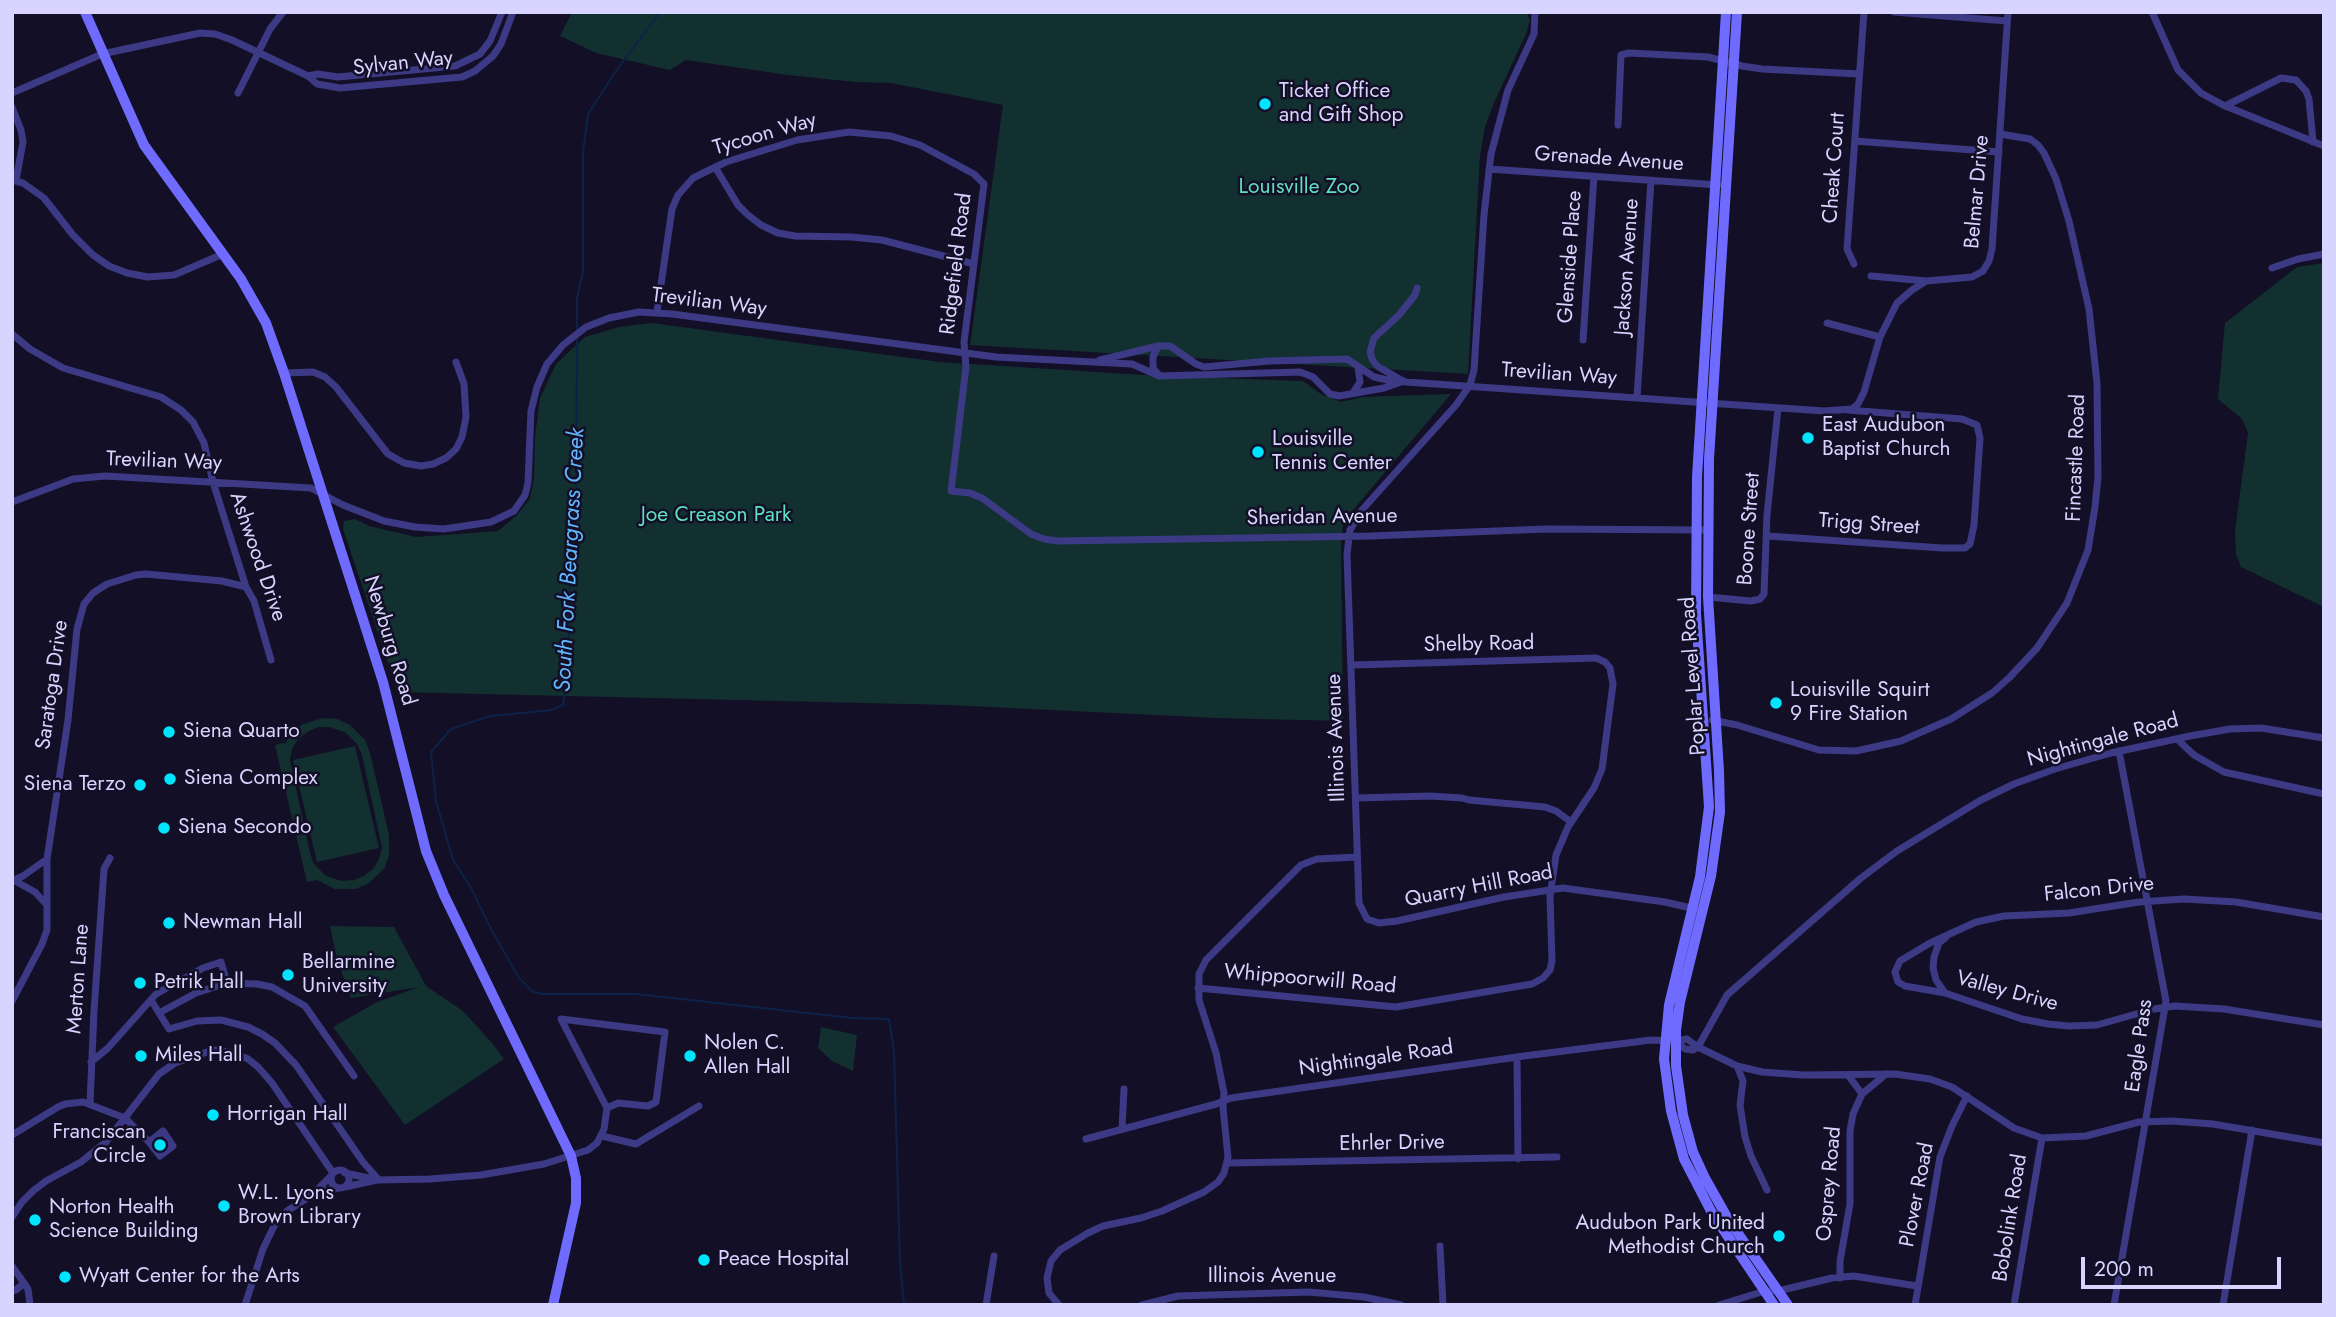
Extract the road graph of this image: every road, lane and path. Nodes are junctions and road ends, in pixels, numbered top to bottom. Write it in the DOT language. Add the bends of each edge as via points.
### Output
graph roads {
  1 [pos="85,12"];
  2 [pos="283,12"];
  3 [pos="502,12"];
  4 [pos="513,12"];
  5 [pos="1535,12"];
  6 [pos="1726,12"];
  7 [pos="1737,12"];
  8 [pos="1864,12"];
  9 [pos="1894,12"];
  10 [pos="2152,12"];
  11 [pos="2008,16"];
  12 [pos="258,52"];
  13 [pos="102,54"];
  14 [pos="1729,62"];
  15 [pos="1859,74"];
  16 [pos="354,75"];
  17 [pos="307,76"];
  18 [pos="354,86"];
  19 [pos="12,93"];
  20 [pos="238,93"];
  21 [pos="2225,106"];
  22 [pos="12,107"];
  23 [pos="1618,125"];
  24 [pos="2000,134"];
  25 [pos="1856,141"];
  26 [pos="2313,142"];
  27 [pos="2324,146"];
  28 [pos="1999,152"];
  29 [pos="715,167"];
  30 [pos="1489,169"];
  31 [pos="1594,176"];
  32 [pos="14,180"];
  33 [pos="981,180"];
  34 [pos="1651,180"];
  35 [pos="1715,185"];
  36 [pos="1726,186"];
  37 [pos="223,254"];
  38 [pos="2324,254"];
  39 [pos="974,264"];
  40 [pos="1854,264"];
  41 [pos="2272,268"];
  42 [pos="1871,275"];
  43 [pos="1926,281"];
  44 [pos="1417,288"];
  45 [pos="657,312"];
  46 [pos="1827,323"];
  47 [pos="12,334"];
  48 [pos="1880,337"];
  49 [pos="1583,340"];
  50 [pos="1158,346"];
  51 [pos="964,353"];
  52 [pos="456,362"];
  53 [pos="1091,362"];
  54 [pos="1358,367"];
  55 [pos="284,373"];
  56 [pos="1159,376"];
  57 [pos="1404,381"];
  58 [pos="1471,385"];
  59 [pos="1352,393"];
  60 [pos="1637,398"];
  61 [pos="1707,402"];
  62 [pos="1778,408"];
  63 [pos="1847,410"];
  64 [pos="213,482"];
  65 [pos="951,491"];
  66 [pos="323,494"];
  67 [pos="12,502"];
  68 [pos="1696,529"];
  69 [pos="1707,530"];
  70 [pos="1348,536"];
  71 [pos="1768,536"];
  72 [pos="246,587"];
  73 [pos="1708,597"];
  74 [pos="271,660"];
  75 [pos="1605,662"];
  76 [pos="1353,665"];
  77 [pos="1716,719"];
  78 [pos="1704,720"];
  79 [pos="2324,738"];
  80 [pos="2177,739"];
  81 [pos="2119,751"];
  82 [pos="2324,794"];
  83 [pos="1356,798"];
  84 [pos="1571,822"];
  85 [pos="1357,857"];
  86 [pos="110,858"];
  87 [pos="47,859"];
  88 [pos="14,881"];
  89 [pos="1552,889"];
  90 [pos="2149,901"];
  91 [pos="46,904"];
  92 [pos="1692,908"];
  93 [pos="1703,911"];
  94 [pos="2324,917"];
  95 [pos="1950,932"];
  96 [pos="1895,972"];
  97 [pos="227,983"];
  98 [pos="1198,988"];
  99 [pos="1945,993"];
  100 [pos="151,1000"];
  101 [pos="12,1001"];
  102 [pos="2165,1007"];
  103 [pos="159,1013"];
  104 [pos="2324,1025"];
  105 [pos="1671,1040"];
  106 [pos="1698,1047"];
  107 [pos="1517,1057"];
  108 [pos="92,1062"];
  109 [pos="1737,1066"];
  110 [pos="1755,1071"];
  111 [pos="1886,1074"];
  112 [pos="1848,1075"];
  113 [pos="354,1076"];
  114 [pos="1743,1081"];
  115 [pos="1125,1089"];
  116 [pos="1862,1094"];
  117 [pos="1966,1096"];
  118 [pos="1224,1101"];
  119 [pos="90,1104"];
  120 [pos="699,1106"];
  121 [pos="607,1108"];
  122 [pos="125,1118"];
  123 [pos="2146,1121"];
  124 [pos="1122,1129"];
  125 [pos="2252,1130"];
  126 [pos="12,1135"];
  127 [pos="602,1136"];
  128 [pos="2042,1138"];
  129 [pos="1086,1139"];
  130 [pos="149,1142"];
  131 [pos="2324,1143"];
  132 [pos="570,1156"];
  133 [pos="1557,1157"];
  134 [pos="1518,1159"];
  135 [pos="1227,1163"];
  136 [pos="345,1173"];
  137 [pos="333,1174"];
  138 [pos="378,1180"];
  139 [pos="341,1188"];
  140 [pos="1767,1190"];
  141 [pos="312,1195"];
  142 [pos="12,1217"];
  143 [pos="1440,1247"];
  144 [pos="994,1256"];
  145 [pos="12,1266"];
  146 [pos="1840,1278"];
  147 [pos="24,1283"];
  148 [pos="1917,1286"];
  149 [pos="12,1291"];
  150 [pos="1765,1291"];
  151 [pos="1778,1291"];
  152 [pos="1205,1294"];
  153 [pos="30,1305"];
  154 [pos="244,1305"];
  155 [pos="553,1305"];
  156 [pos="986,1305"];
  157 [pos="1059,1305"];
  158 [pos="1142,1305"];
  159 [pos="1205,1305"];
  160 [pos="1401,1305"];
  161 [pos="1443,1305"];
  162 [pos="1719,1305"];
  163 [pos="1774,1305"];
  164 [pos="1788,1305"];
  165 [pos="1915,1305"];
  166 [pos="2014,1305"];
  167 [pos="2114,1305"];
  168 [pos="2223,1305"];
  1 -- 13 [label="main road, Newburg Road"];
  2 -- 12 [label="street"];
  3 -- 16 [label="street, Sylvan Way" via="490,41 468,62"];
  4 -- 18 [label="street, Sylvan Way" via="497,52 475,71 462,77"];
  5 -- 30 [label="street" via="1534,34 1508,90"];
  6 -- 14 [label="main road, Poplar Level Road"];
  7 -- 14 [label="main road, Poplar Level Road"];
  8 -- 15 [label="street, Cheak Court"];
  9 -- 11 [label="street"];
  10 -- 21 [label="street" via="2182,74 2201,93"];
  11 -- 24 [label="street, Belmar Drive"];
  12 -- 13 [label="street, Sylvan Way" via="221,36 200,33"];
  12 -- 17 [label="street, Sylvan Way"];
  12 -- 20 [label="street"];
  13 -- 19 [label="street, Sylvan Way"];
  13 -- 37 [label="main road, Newburg Road" via="144,145"];
  14 -- 15 [label="street" via="1762,69"];
  14 -- 23 [label="street" via="1708,57 1621,55"];
  14 -- 35 [label="main road, Poplar Level Road"];
  14 -- 36 [label="main road, Poplar Level Road"];
  15 -- 25 [label="street, Cheak Court"];
  16 -- 17 [label="street, Sylvan Way"];
  16 -- 18 [label="street"];
  17 -- 18 [label="street, Sylvan Way" via="317,84"];
  21 -- 26 [label="street"];
  21 -- 26 [label="street" via="2281,78 2296,80 2309,99"];
  22 -- 32 [label="street" via="23,142"];
  24 -- 28 [label="street, Belmar Drive"];
  24 -- 77 [label="street, Fincastle Road" via="2030,139 2044,153 2056,178 2089,309 2097,396 2096,497 2088,550 2067,603 2037,648 1992,693 1951,719 1901,741 1856,751 1819,750"];
  25 -- 28 [label="street"];
  25 -- 40 [label="street, Cheak Court" via="1847,248"];
  26 -- 27 [label="street"];
  28 -- 43 [label="street, Belmar Drive" via="1988,264 1972,278"];
  29 -- 33 [label="street, Tycoon Way" via="797,140 872,133 911,141"];
  29 -- 39 [label="street" via="738,205 778,233 882,240"];
  29 -- 45 [label="street, Tycoon Way" via="688,183 675,202"];
  30 -- 31 [label="street, Grenade Avenue"];
  30 -- 58 [label="street"];
  31 -- 34 [label="street, Grenade Avenue"];
  31 -- 49 [label="street, Glenside Place"];
  32 -- 37 [label="street" via="44,198 93,255 118,270 167,276"];
  33 -- 39 [label="street, Ridgefield Road" via="984,188"];
  34 -- 35 [label="street, Grenade Avenue"];
  34 -- 60 [label="street, Jackson Avenue"];
  35 -- 36 [label="street, Grenade Avenue"];
  35 -- 61 [label="main road, Poplar Level Road"];
  36 -- 61 [label="main road, Poplar Level Road"];
  37 -- 55 [label="main road, Newburg Road" via="253,299"];
  38 -- 41 [label="street"];
  39 -- 51 [label="street, Ridgefield Road"];
  42 -- 43 [label="street, Belmar Drive"];
  43 -- 48 [label="street" via="1896,303"];
  44 -- 57 [label="street" via="1399,315 1374,338 1370,352 1377,366"];
  45 -- 51 [label="street, Trevilian Way"];
  45 -- 66 [label="street, Trevilian Way" via="598,321 578,332 547,364 531,411 527,488 510,514 464,527 415,527 384,521"];
  46 -- 48 [label="street"];
  47 -- 64 [label="street, Ashwood Drive" via="63,368 153,394 175,405 200,435"];
  48 -- 63 [label="street" via="1864,392 1858,404"];
  50 -- 53 [label="street, Trevilian Way"];
  50 -- 54 [label="street, Trevilian Way" via="1175,348 1204,367 1348,359"];
  50 -- 56 [label="street" via="1153,368"];
  51 -- 53 [label="street, Trevilian Way"];
  51 -- 65 [label="street, Ridgefield Road"];
  52 -- 55 [label="street" via="464,384 462,437 446,458 421,466 388,454 325,377 313,372"];
  53 -- 56 [label="street, Trevilian Way" via="1132,364"];
  54 -- 57 [label="street, Trevilian Way" via="1382,380"];
  54 -- 59 [label="street" via="1360,382"];
  55 -- 66 [label="main road, Newburg Road"];
  56 -- 59 [label="street, Trevilian Way" via="1300,372 1331,394"];
  57 -- 58 [label="street, Trevilian Way"];
  57 -- 59 [label="street, Trevilian Way"];
  58 -- 60 [label="street, Trevilian Way"];
  58 -- 70 [label="street" via="1362,510"];
  60 -- 61 [label="street, Trevilian Way"];
  61 -- 62 [label="street"];
  61 -- 68 [label="main road, Poplar Level Road"];
  61 -- 69 [label="main road, Poplar Level Road"];
  62 -- 63 [label="street"];
  62 -- 71 [label="street, Boone Street"];
  63 -- 71 [label="street, Trigg Street" via="1974,422 1980,439 1974,525 1968,547"];
  64 -- 66 [label="street, Trevilian Way" via="311,488"];
  64 -- 67 [label="street, Trevilian Way" via="87,477"];
  64 -- 72 [label="street, Ashwood Drive"];
  65 -- 70 [label="street, Sheridan Avenue" via="982,498 1031,534 1051,541"];
  66 -- 132 [label="main road, Newburg Road" via="383,682 426,851"];
  68 -- 69 [label="street, Sheridan Avenue"];
  68 -- 70 [label="street, Sheridan Avenue"];
  68 -- 78 [label="main road, Poplar Level Road" via="1696,614"];
  69 -- 73 [label="main road, Poplar Level Road"];
  70 -- 76 [label="street, Illinois Avenue"];
  71 -- 73 [label="street, Boone Street" via="1763,596 1751,601"];
  72 -- 74 [label="street, Ashwood Drive"];
  72 -- 87 [label="street, Saratoga Drive" via="146,574 107,584 93,593 77,629"];
  73 -- 77 [label="main road, Poplar Level Road"];
  75 -- 76 [label="street, Shelby Road" via="1570,658"];
  75 -- 84 [label="street, Whippoorwill Road" via="1613,678 1602,769"];
  76 -- 83 [label="street, Illinois Avenue"];
  77 -- 78 [label="street, Fincastle Road"];
  77 -- 93 [label="main road, Poplar Level Road" via="1719,821"];
  78 -- 92 [label="main road, Poplar Level Road" via="1708,820"];
  79 -- 80 [label="street, Nightingale Road" via="2241,728"];
  80 -- 81 [label="street, Nightingale Road"];
  80 -- 82 [label="street" via="2224,772"];
  81 -- 90 [label="street, Eagle Pass"];
  81 -- 106 [label="street, Nightingale Road" via="2014,784 1897,851 1727,995"];
  83 -- 84 [label="street" via="1430,796 1545,807"];
  83 -- 85 [label="street, Illinois Avenue"];
  84 -- 89 [label="street, Whippoorwill Road" via="1556,855"];
  85 -- 89 [label="street, Quarry Hill Road" via="1361,909 1367,919 1380,923"];
  85 -- 98 [label="street" via="1317,859 1301,865 1206,960"];
  86 -- 108 [label="street, Merton Lane" via="104,869"];
  87 -- 88 [label="street"];
  87 -- 91 [label="street, Saratoga Drive"];
  88 -- 91 [label="street"];
  89 -- 92 [label="street, Quarry Hill Road" via="1575,888"];
  89 -- 98 [label="street, Whippoorwill Road" via="1551,966 1544,978 1532,984 1396,1007"];
  90 -- 94 [label="street, Falcon Drive" via="2236,902"];
  90 -- 95 [label="street, Falcon Drive" via="2004,916"];
  90 -- 102 [label="street, Eagle Pass"];
  91 -- 101 [label="street, Saratoga Drive" via="47,930"];
  92 -- 93 [label="street, Quarry Hill Road"];
  92 -- 105 [label="main road, Poplar Level Road" via="1669,1005"];
  93 -- 105 [label="main road, Poplar Level Road"];
  95 -- 96 [label="street, Falcon Drive" via="1903,959"];
  95 -- 99 [label="street" via="1940,943 1933,968"];
  96 -- 99 [label="street, Valley Drive" via="1905,986"];
  97 -- 100 [label="street" via="221,962"];
  97 -- 103 [label="street"];
  97 -- 113 [label="street" via="272,987 295,999 314,1017"];
  98 -- 118 [label="street"];
  99 -- 102 [label="street, Valley Drive" via="2031,1021 2069,1026 2097,1025"];
  100 -- 103 [label="street"];
  100 -- 108 [label="street"];
  102 -- 104 [label="street, Valley Drive" via="2199,1006"];
  102 -- 123 [label="street, Eagle Pass"];
  103 -- 138 [label="street" via="169,1029 221,1020 248,1027 275,1043 296,1065"];
  105 -- 106 [label="street, Nightingale Road" via="1685,1049"];
  105 -- 107 [label="street, Nightingale Road"];
  105 -- 150 [label="main road, Poplar Level Road" via="1667,1091 1684,1159 1712,1213"];
  105 -- 151 [label="main road, Poplar Level Road" via="1678,1095 1693,1152 1728,1219"];
  106 -- 109 [label="street"];
  107 -- 118 [label="street, Nightingale Road"];
  107 -- 134 [label="street"];
  108 -- 119 [label="street, Merton Lane"];
  109 -- 110 [label="street"];
  109 -- 114 [label="street"];
  110 -- 112 [label="street"];
  110 -- 114 [label="street"];
  111 -- 112 [label="street"];
  111 -- 116 [label="street"];
  111 -- 117 [label="street" via="1930,1079"];
  112 -- 116 [label="street"];
  114 -- 140 [label="street" via="1743,1129"];
  115 -- 124 [label="street"];
  116 -- 146 [label="street, Osprey Road" via="1850,1131 1850,1204"];
  117 -- 128 [label="street" via="2004,1123"];
  117 -- 148 [label="street, Plover Road" via="1940,1157"];
  118 -- 124 [label="street, Nightingale Road"];
  118 -- 135 [label="street"];
  119 -- 122 [label="street"];
  119 -- 126 [label="street" via="58,1107"];
  120 -- 127 [label="street" via="636,1144"];
  121 -- 121 [label="street" via="572,1041 561,1019 666,1032 656,1102 649,1106 618,1103"];
  121 -- 127 [label="street"];
  122 -- 130 [label="street"];
  122 -- 137 [label="street" via="169,1066 213,1050 234,1053 248,1059 272,1083"];
  122 -- 142 [label="street" via="92,1155 39,1186"];
  123 -- 125 [label="street"];
  123 -- 128 [label="street" via="2086,1136"];
  123 -- 167 [label="street, Eagle Pass"];
  124 -- 129 [label="street, Nightingale Road"];
  125 -- 131 [label="street"];
  125 -- 168 [label="street"];
  127 -- 132 [label="street" via="589,1150"];
  128 -- 166 [label="street, Bobolink Road"];
  132 -- 138 [label="street" via="481,1175"];
  132 -- 155 [label="main road, Newburg Road" via="576,1203"];
  133 -- 134 [label="street, Ehrler Drive"];
  134 -- 135 [label="street, Ehrler Drive"];
  135 -- 157 [label="street" via="1221,1179 1204,1192 1153,1215 1103,1226 1059,1250 1047,1278 1049,1293"];
  136 -- 137 [label="street"];
  136 -- 138 [label="street"];
  136 -- 139 [label="street" via="349,1180"];
  137 -- 139 [label="street" via="332,1184"];
  137 -- 141 [label="street"];
  138 -- 139 [label="street"];
  139 -- 141 [label="street"];
  141 -- 154 [label="street" via="287,1210 274,1226"];
  143 -- 161 [label="street"];
  144 -- 156 [label="street"];
  145 -- 147 [label="street"];
  146 -- 148 [label="street"];
  146 -- 151 [label="street"];
  147 -- 149 [label="street"];
  147 -- 153 [label="street"];
  148 -- 165 [label="street, Plover Road"];
  150 -- 151 [label="street"];
  150 -- 162 [label="street"];
  150 -- 163 [label="main road, Poplar Level Road"];
  151 -- 164 [label="main road, Poplar Level Road"];
  152 -- 158 [label="street, Illinois Avenue"];
  152 -- 159 [label="street"];
  152 -- 160 [label="street, Illinois Avenue" via="1309,1292"];
}
